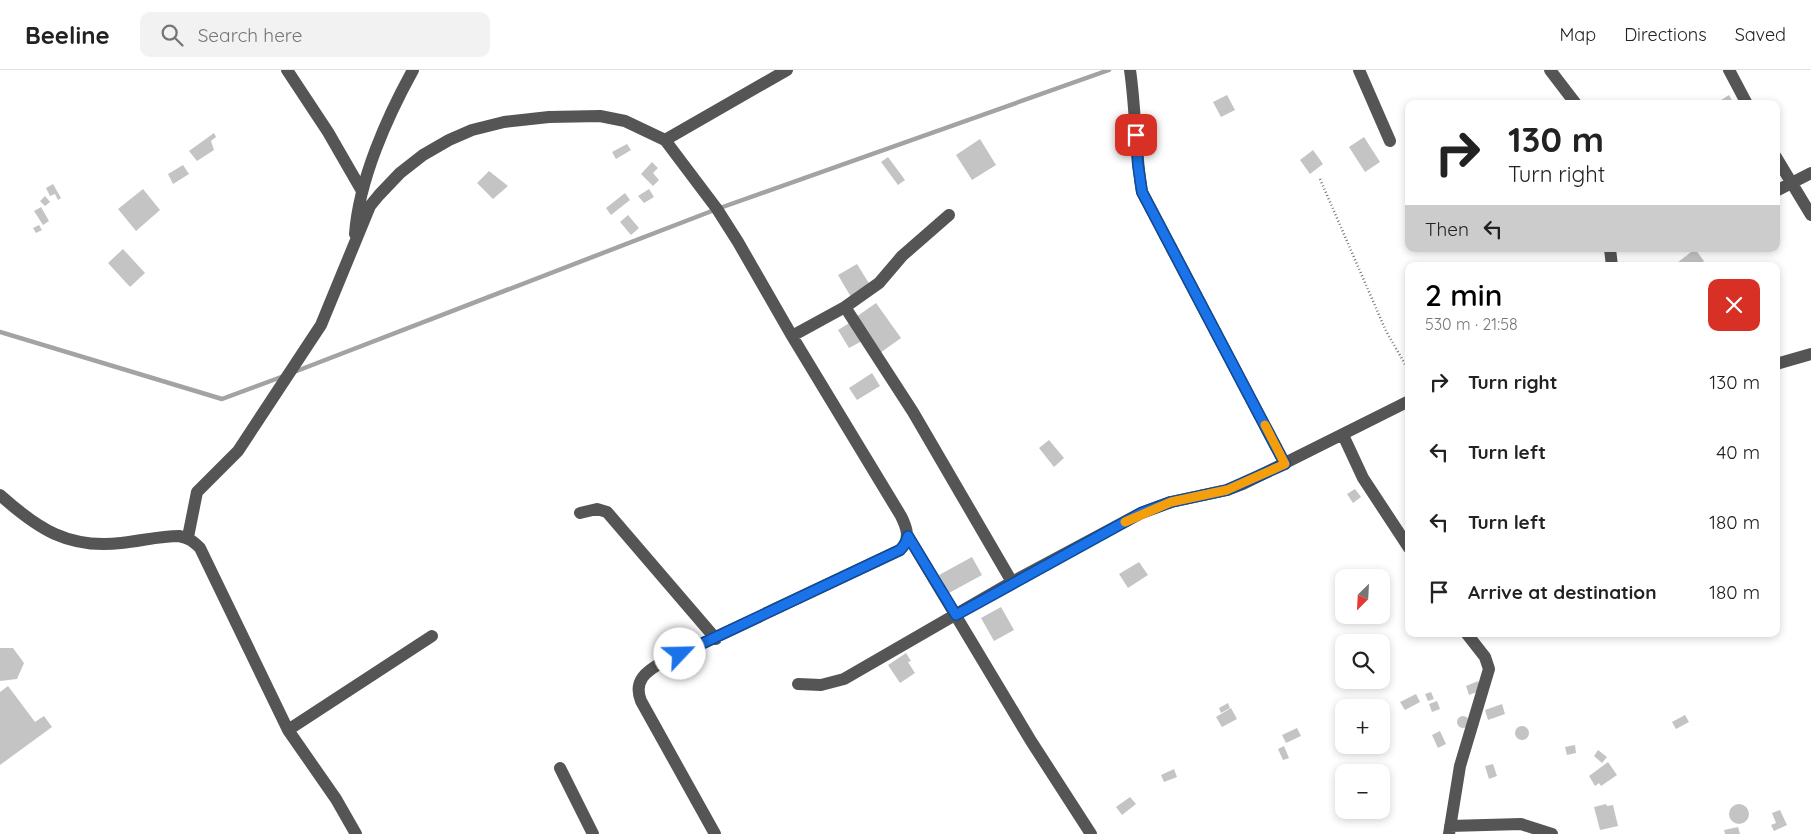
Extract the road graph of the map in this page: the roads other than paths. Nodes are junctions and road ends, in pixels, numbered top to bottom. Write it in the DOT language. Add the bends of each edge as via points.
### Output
graph roads {
  1 [pos="287,70"];
  2 [pos="413,70"];
  3 [pos="787,70"];
  4 [pos="1130,70"];
  5 [pos="1359,70"];
  6 [pos="1550,70"];
  7 [pos="1729,70"];
  8 [pos="1573,100"];
  9 [pos="1745,100"];
  10 [pos="665,140"];
  11 [pos="1390,142"];
  12 [pos="1780,164"];
  13 [pos="1811,173"];
  14 [pos="1791,183"];
  15 [pos="1780,189"];
  16 [pos="362,191"];
  17 [pos="949,215"];
  18 [pos="1811,215"];
  19 [pos="354,246"];
  20 [pos="846,307"];
  21 [pos="792,336"];
  22 [pos="1811,354"];
  23 [pos="1780,363"];
  24 [pos="1405,403"];
  25 [pos="1343,434"];
  26 [pos="1285,464"];
  27 [pos="0,495"];
  28 [pos="580,513"];
  29 [pos="908,536"];
  30 [pos="188,537"];
  31 [pos="1405,542"];
  32 [pos="1012,582"];
  33 [pos="956,615"];
  34 [pos="432,636"];
  35 [pos="1470,637"];
  36 [pos="716,639"];
  37 [pos="798,684"];
  38 [pos="288,730"];
  39 [pos="560,768"];
  40 [pos="1449,830"];
  41 [pos="356,834"];
  42 [pos="593,834"];
  43 [pos="715,834"];
  44 [pos="1091,834"];
  45 [pos="1552,834"];
  1 -- 16 [label="street"];
  2 -- 16 [label="street" via="371,162"];
  3 -- 10 [label="street"];
  4 -- 26 [label="street" via="1142,192"];
  5 -- 11 [label="street"];
  6 -- 8 [label="street"];
  7 -- 9 [label="street"];
  10 -- 19 [label="street" via="625,121 600,116 549,117 504,122 472,130 423,155 400,173 370,206"];
  10 -- 21 [label="street" via="717,209"];
  12 -- 14 [label="street"];
  13 -- 14 [label="street"];
  14 -- 15 [label="street"];
  14 -- 18 [label="street"];
  16 -- 19 [label="street"];
  17 -- 20 [label="street" via="902,256 879,283"];
  19 -- 30 [label="street" via="321,325 258,423 223,469 197,492"];
  20 -- 21 [label="street"];
  20 -- 32 [label="street" via="913,412"];
  21 -- 29 [label="street" via="901,516"];
  22 -- 23 [label="street"];
  24 -- 25 [label="street"];
  25 -- 26 [label="street"];
  25 -- 31 [label="street" via="1363,478"];
  26 -- 32 [label="street" via="1227,490 1171,502 1141,513"];
  27 -- 30 [label="street" via="29,521 68,540 120,544 170,536"];
  28 -- 36 [label="street" via="607,512"];
  29 -- 33 [label="street"];
  29 -- 36 [label="street" via="900,550"];
  30 -- 38 [label="street" via="200,548"];
  32 -- 33 [label="street"];
  33 -- 37 [label="street" via="844,679 821,685"];
  33 -- 44 [label="street"];
  34 -- 38 [label="street"];
  35 -- 40 [label="street" via="1485,657 1489,669 1460,766"];
  36 -- 43 [label="street" via="646,671 638,687 651,720"];
  38 -- 41 [label="street"];
  39 -- 42 [label="street"];
  40 -- 45 [label="street" via="1521,824"];
}
